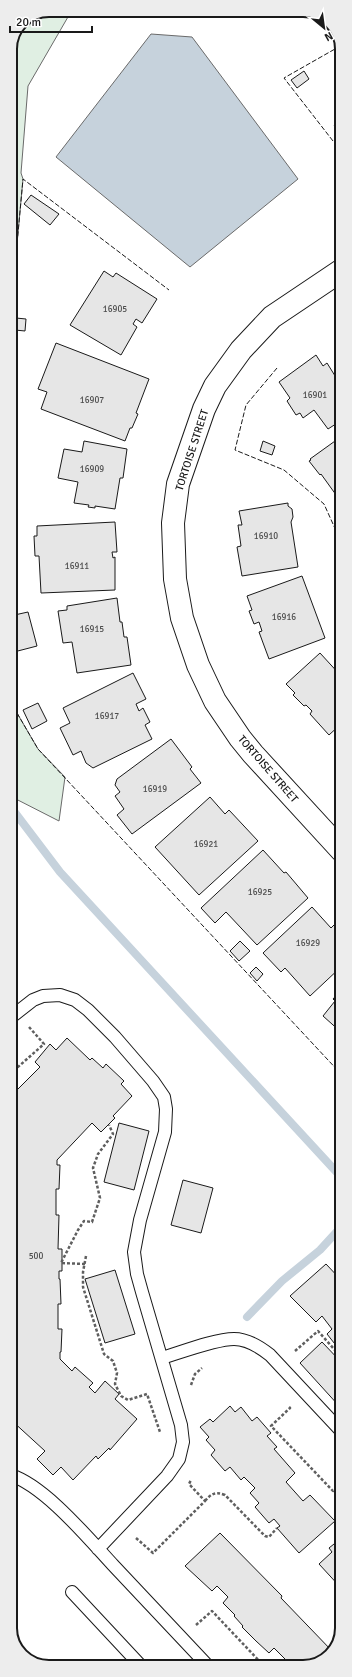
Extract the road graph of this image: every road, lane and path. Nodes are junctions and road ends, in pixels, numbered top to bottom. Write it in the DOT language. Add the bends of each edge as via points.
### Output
graph roads {
  1 [pos="335,280"];
  2 [pos="335,843"];
  3 [pos="17,1013"];
  4 [pos="28,1027"];
  5 [pos="17,1068"];
  6 [pos="109,1125"];
  7 [pos="86,1256"];
  8 [pos="85,1264"];
  9 [pos="335,1350"];
  10 [pos="295,1351"];
  11 [pos="162,1358"];
  12 [pos="207,1366"];
  13 [pos="190,1392"];
  14 [pos="285,1403"];
  15 [pos="335,1425"];
  16 [pos="161,1436"];
  17 [pos="17,1477"];
  18 [pos="192,1478"];
  19 [pos="335,1490"];
  20 [pos="205,1501"];
  21 [pos="277,1528"];
  22 [pos="133,1542"];
  23 [pos="98,1549"];
  24 [pos="72,1592"];
  25 [pos="192,1629"];
  26 [pos="135,1660"];
  27 [pos="202,1660"];
  28 [pos="258,1660"];
  1 -- 2 [label="street, TORTOISE STREET" via="272,317 241,350 215,386 204,409 178,484 173,523 175,579 182,618 198,665 215,701 253,754"];
  3 -- 11 [label="lane" via="43,996 60,995 75,1000 115,1037 164,1096 165,1132 140,1220 134,1252"];
  4 -- 5 [label="path" via="44,1044"];
  6 -- 8 [label="path" via="113,1134 98,1154 93,1168 100,1198 92,1222 84,1221 61,1263"];
  7 -- 8 [label="path"];
  8 -- 16 [label="path" via="83,1288 104,1354 113,1361 117,1373 115,1384 121,1396 128,1400 147,1394"];
  9 -- 10 [label="path" via="318,1331"];
  11 -- 15 [label="lane" via="234,1339 258,1346 270,1355"];
  11 -- 23 [label="lane" via="181,1425 183,1442 179,1459 167,1476"];
  12 -- 13 [label="path" via="195,1374"];
  14 -- 19 [label="path" via="290,1408 271,1426 333,1492"];
  17 -- 23 [label="lane" via="37,1488"];
  18 -- 20 [label="path" via="189,1484"];
  20 -- 21 [label="path" via="211,1494 218,1492 225,1495 265,1536 269,1537"];
  20 -- 22 [label="path" via="153,1553 134,1537"];
  23 -- 27 [label="lane"];
  24 -- 26 [label="lane"];
  25 -- 28 [label="path" via="212,1610"];
}
